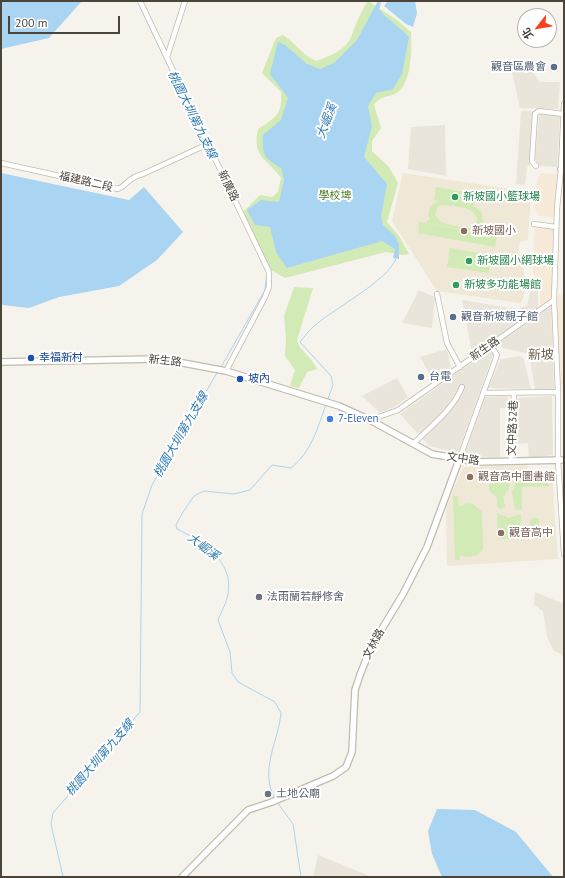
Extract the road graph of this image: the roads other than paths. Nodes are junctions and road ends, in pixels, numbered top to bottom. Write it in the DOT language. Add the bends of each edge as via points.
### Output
graph roads {
  1 [pos="140,1"];
  2 [pos="185,1"];
  3 [pos="167,57"];
  4 [pos="564,104"];
  5 [pos="563,114"];
  6 [pos="208,144"];
  7 [pos="1,163"];
  8 [pos="536,166"];
  9 [pos="563,170"];
  10 [pos="534,224"];
  11 [pos="556,227"];
  12 [pos="437,294"];
  13 [pos="554,300"];
  14 [pos="490,345"];
  15 [pos="1,362"];
  16 [pos="460,367"];
  17 [pos="226,371"];
  18 [pos="462,388"];
  19 [pos="558,392"];
  20 [pos="482,393"];
  21 [pos="514,393"];
  22 [pos="370,420"];
  23 [pos="413,444"];
  24 [pos="459,460"];
  25 [pos="561,460"];
  26 [pos="511,462"];
  27 [pos="564,554"];
  28 [pos="182,877"];
  1 -- 3 [label="street, 新廣路"];
  2 -- 3 [label="street"];
  3 -- 6 [label="street, 新廣路"];
  4 -- 5 [label="street"];
  5 -- 8 [label="street" via="538,111 535,114 532,162"];
  5 -- 9 [label="street"];
  6 -- 7 [label="street, 福建路二段" via="132,177 118,189"];
  6 -- 17 [label="street, 新廣路" via="269,272 266,297"];
  9 -- 11 [label="street"];
  10 -- 11 [label="street"];
  11 -- 13 [label="street"];
  12 -- 16 [label="street" via="448,344"];
  13 -- 14 [label="street, 新生路"];
  13 -- 19 [label="street"];
  14 -- 16 [label="street, 新生路"];
  14 -- 20 [label="street" via="497,355"];
  15 -- 17 [label="street, 新生路" via="156,359"];
  16 -- 22 [label="street, 新生路" via="398,410"];
  17 -- 22 [label="street, 新生路" via="327,402"];
  18 -- 23 [label="street" via="459,396 447,410"];
  19 -- 21 [label="street"];
  19 -- 25 [label="street"];
  20 -- 21 [label="street"];
  20 -- 24 [label="street"];
  21 -- 26 [label="street, 文中路32巷"];
  22 -- 23 [label="street, 文中路"];
  23 -- 24 [label="street, 文中路" via="432,454"];
  24 -- 26 [label="street, 文中路"];
  24 -- 28 [label="street, 文林路" via="427,547 403,594 370,647 355,690 352,752 346,767 340,773 248,810"];
  25 -- 26 [label="street, 文中路"];
  25 -- 27 [label="street"];
}
